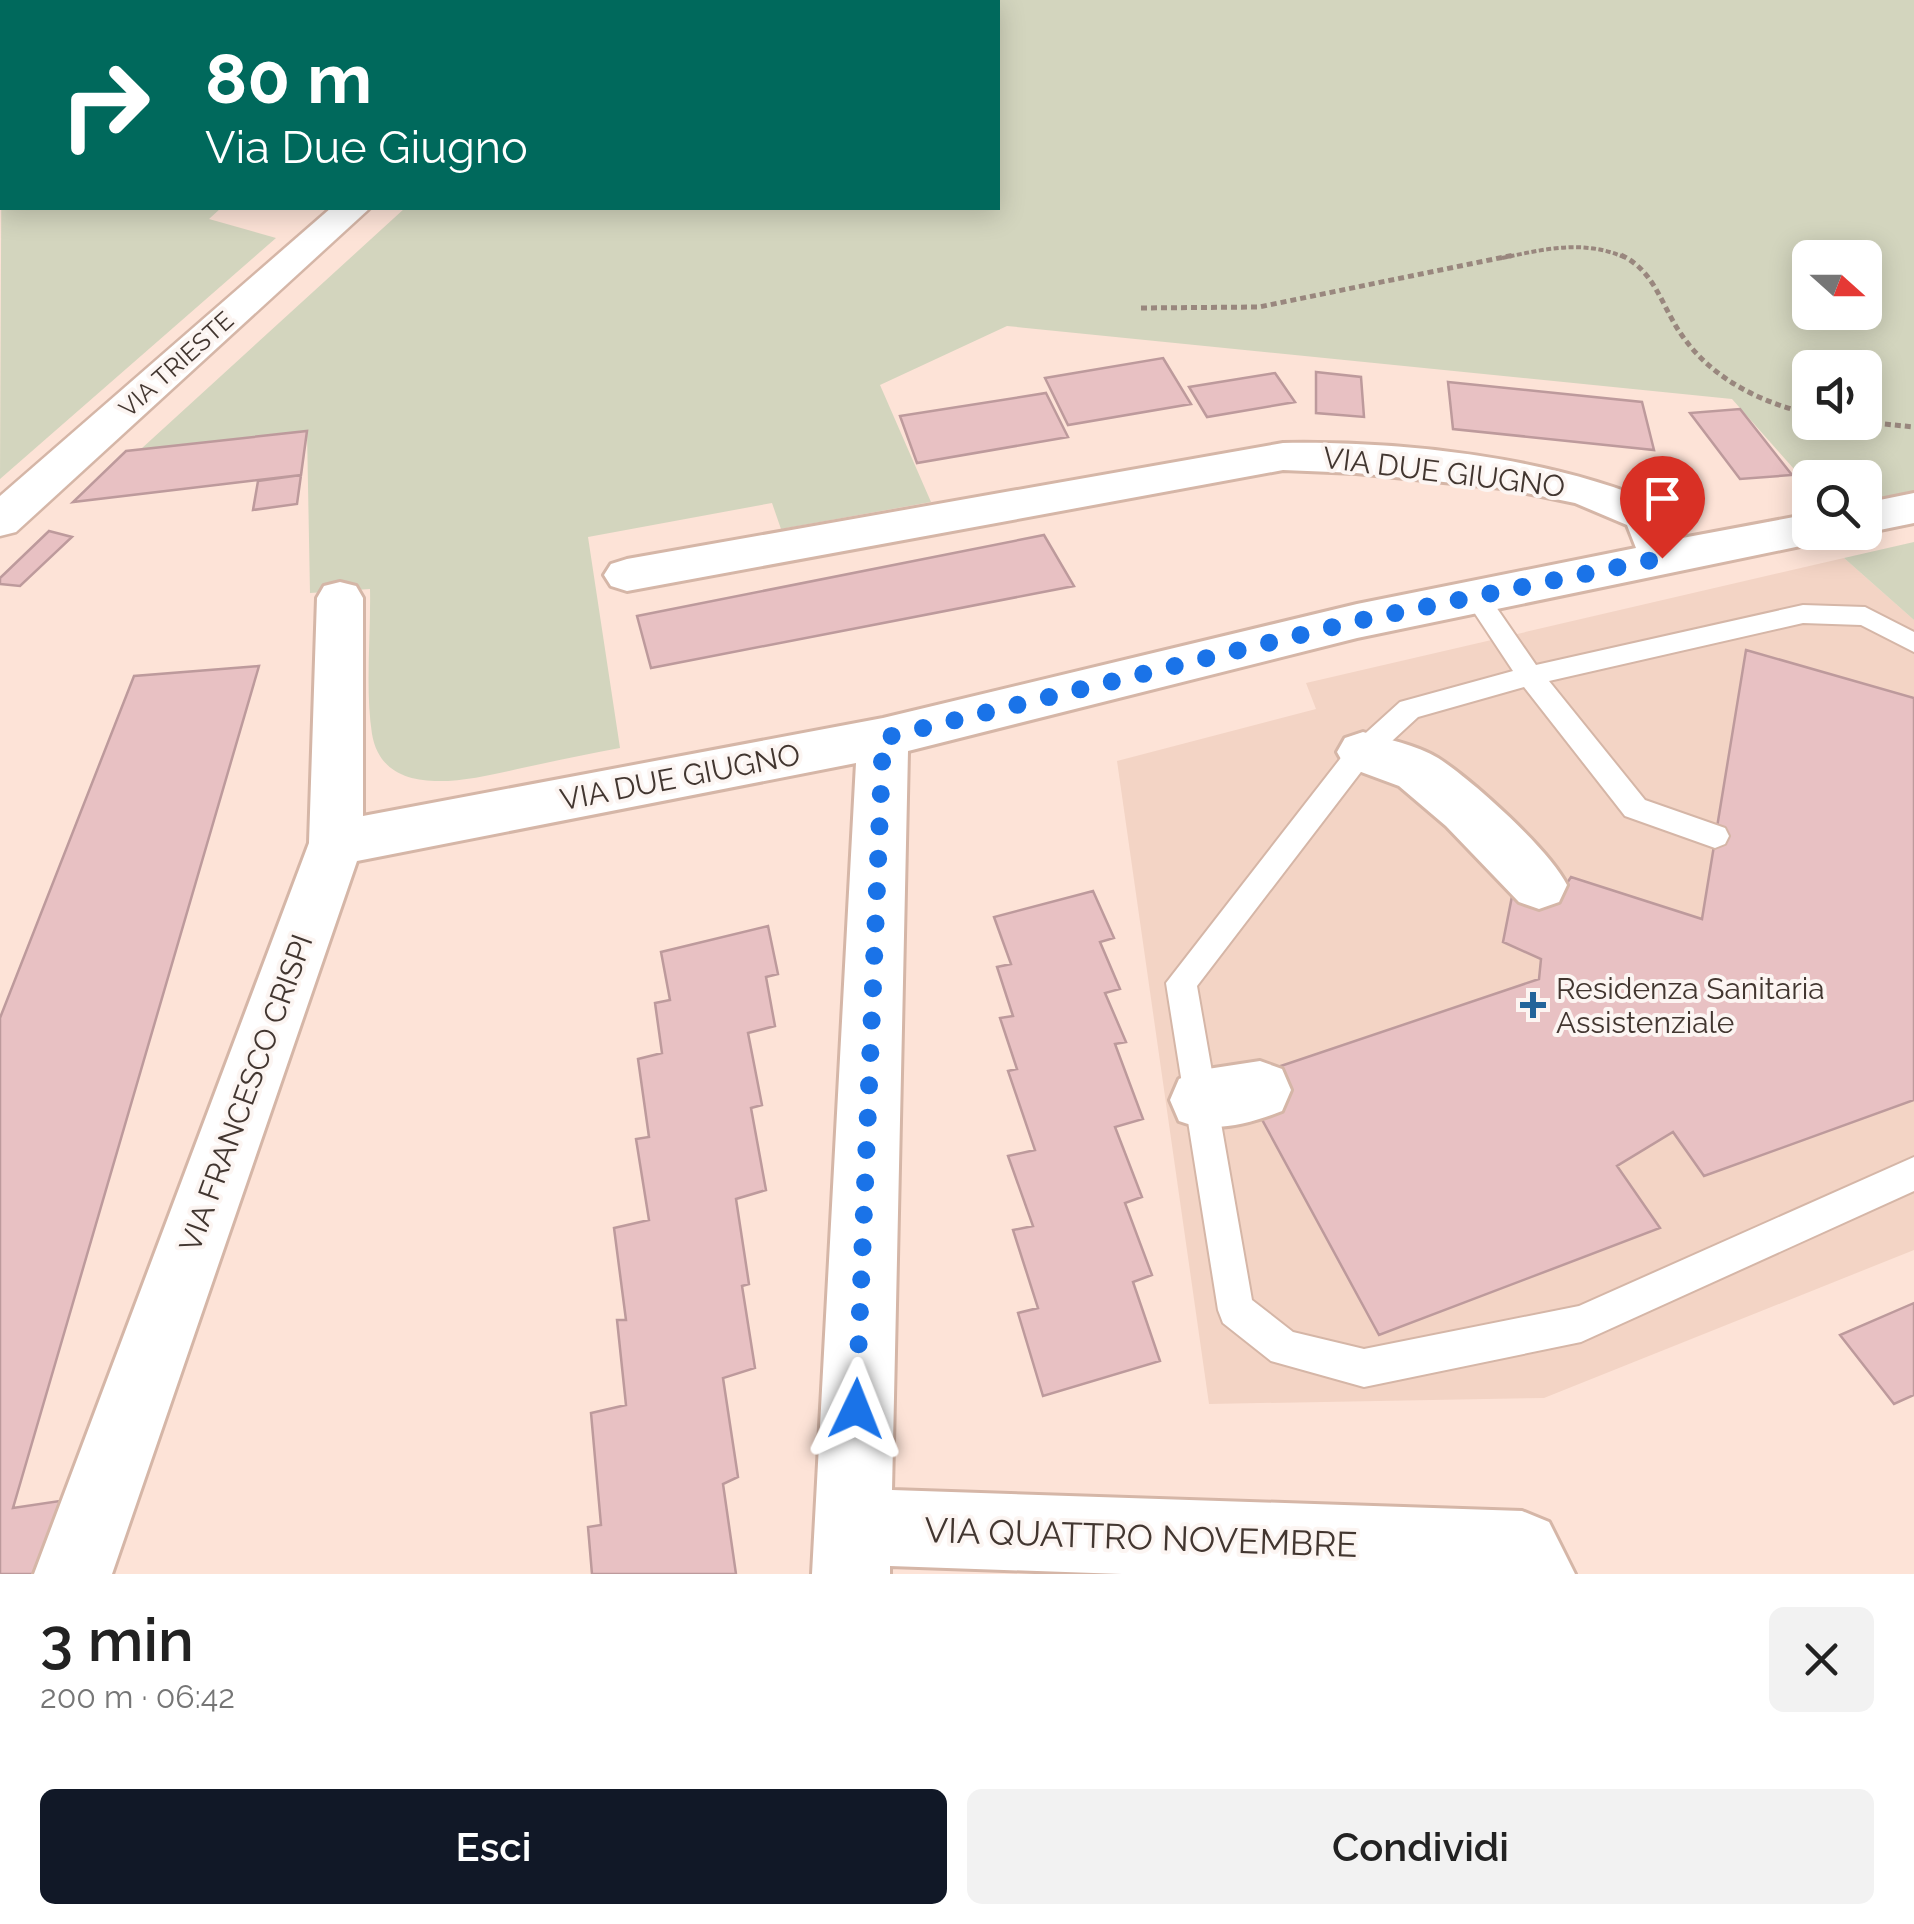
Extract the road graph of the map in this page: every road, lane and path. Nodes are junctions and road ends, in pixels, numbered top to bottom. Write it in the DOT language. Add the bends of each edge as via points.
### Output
graph roads {
  1 [pos="345,210"];
  2 [pos="1141,308"];
  3 [pos="1792,411"];
  4 [pos="1882,424"];
  5 [pos="1914,427"];
  6 [pos="1914,508"];
  7 [pos="1882,515"];
  8 [pos="0,522"];
  9 [pos="1792,533"];
  10 [pos="1662,558"];
  11 [pos="626,575"];
  12 [pos="1476,597"];
  13 [pos="340,598"];
  14 [pos="1914,643"];
  15 [pos="1530,676"];
  16 [pos="883,738"];
  17 [pos="1363,752"];
  18 [pos="1715,836"];
  19 [pos="336,844"];
  20 [pos="1538,884"];
  21 [pos="1260,1090"];
  22 [pos="1201,1100"];
  23 [pos="1914,1174"];
  24 [pos="851,1551"];
  25 [pos="73,1574"];
  26 [pos="1536,1574"];
  1 -- 8 [label="street, VIA TRIESTE"];
  2 -- 3 [label="path" via="1259,306 1549,247 1606,250 1634,261 1655,284 1688,346 1724,378"];
  4 -- 5 [label="path"];
  6 -- 7 [label="street"];
  9 -- 10 [label="street"];
  10 -- 11 [label="street, VIA DUE GIUGNO" via="1646,516 1611,498 1491,472 1312,454"];
  10 -- 12 [label="street, VIA DUE GIUGNO"];
  12 -- 15 [label="lane"];
  12 -- 16 [label="street, VIA DUE GIUGNO"];
  13 -- 19 [label="street, VIA FRANCESCO CRISPI"];
  14 -- 15 [label="lane" via="1865,616 1803,614"];
  15 -- 17 [label="lane" via="1409,709"];
  15 -- 18 [label="lane" via="1635,808"];
  16 -- 19 [label="street, VIA DUE GIUGNO"];
  16 -- 24 [label="street"];
  17 -- 20 [label="street" via="1417,770"];
  17 -- 22 [label="lane" via="1181,983"];
  19 -- 25 [label="street, VIA FRANCESCO CRISPI"];
  21 -- 22 [label="street"];
  22 -- 23 [label="lane" via="1236,1310 1284,1348 1364,1368 1581,1324"];
  24 -- 26 [label="street, VIA QUATTRO NOVEMBRE" via="1522,1549"];
}
